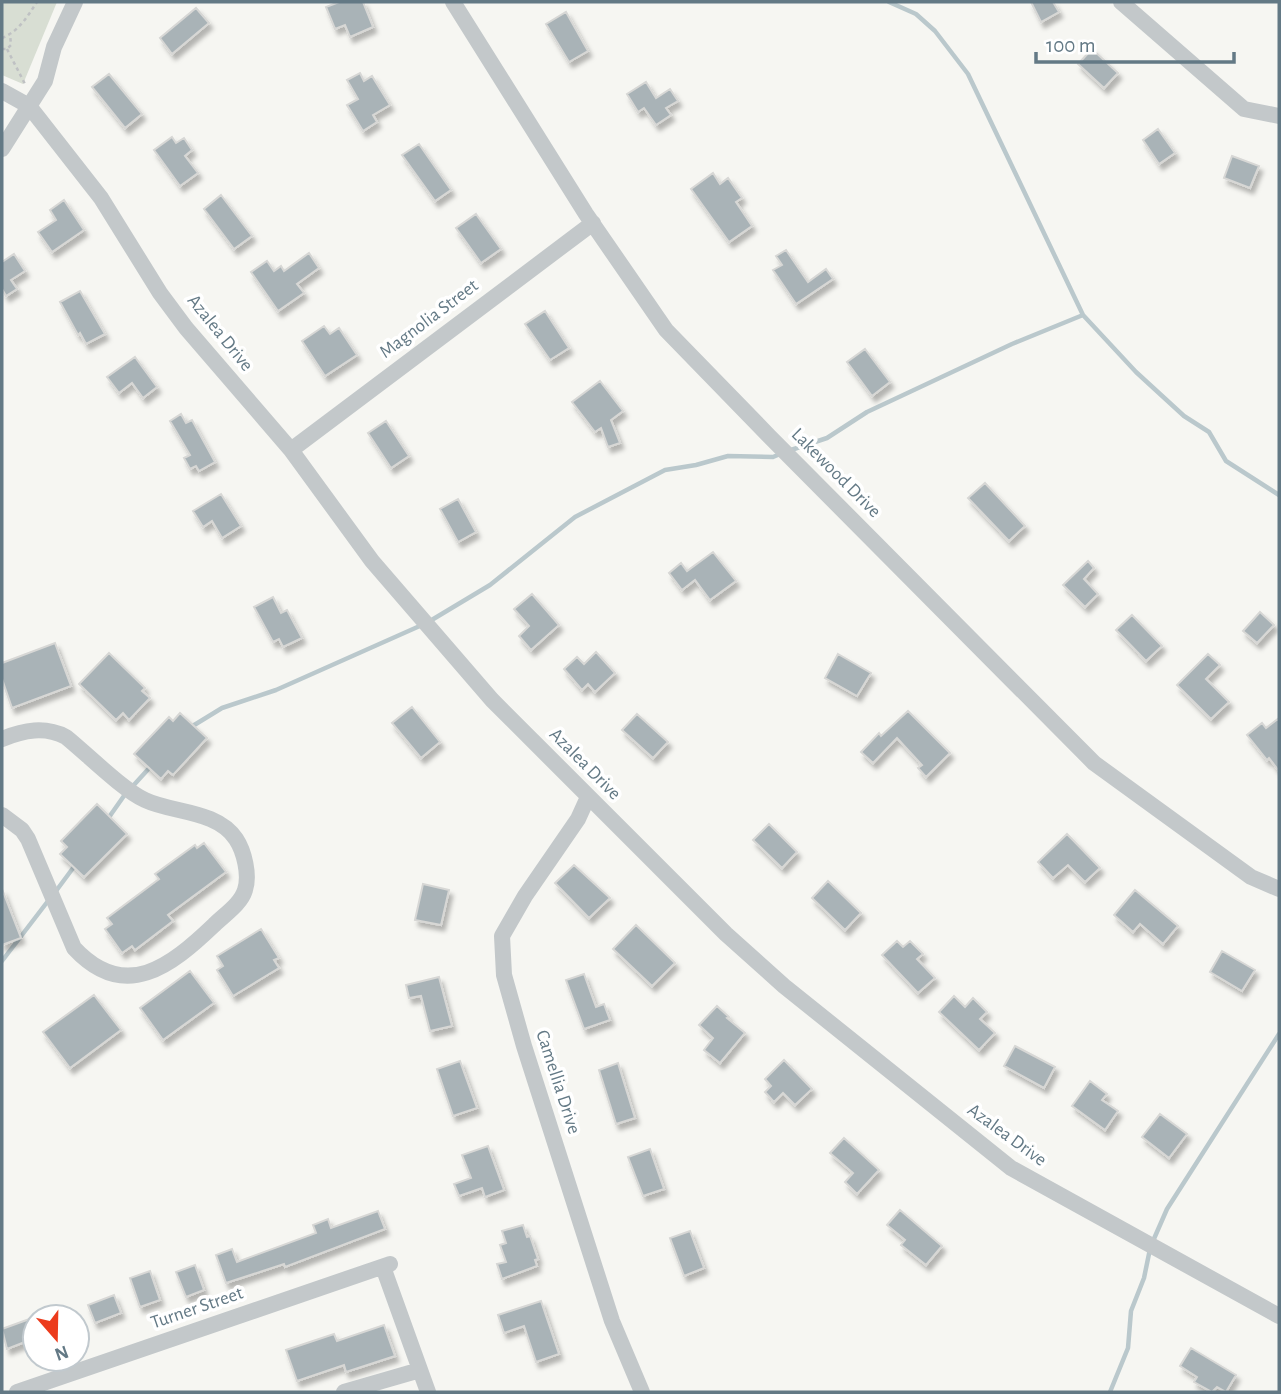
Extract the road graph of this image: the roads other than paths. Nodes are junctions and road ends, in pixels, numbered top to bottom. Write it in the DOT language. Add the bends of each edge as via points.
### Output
graph roads {
  1 [pos="75,2"];
  2 [pos="453,2"];
  3 [pos="1121,2"];
  4 [pos="2,90"];
  5 [pos="34,99"];
  6 [pos="1279,116"];
  7 [pos="2,149"];
  8 [pos="593,223"];
  9 [pos="291,450"];
  10 [pos="2,739"];
  11 [pos="588,797"];
  12 [pos="2,815"];
  13 [pos="1279,890"];
  14 [pos="1279,1316"];
  15 [pos="420,1370"];
  16 [pos="377,1387"];
  17 [pos="21,1392"];
  18 [pos="344,1392"];
  19 [pos="428,1392"];
  20 [pos="642,1392"];
  1 -- 5 [label="street"];
  2 -- 8 [label="street, Lakewood Drive"];
  3 -- 6 [label="street" via="1244,108"];
  4 -- 5 [label="street, Azalea Drive"];
  5 -- 7 [label="street"];
  5 -- 9 [label="street, Azalea Drive" via="160,293"];
  8 -- 9 [label="street, Magnolia Street"];
  8 -- 13 [label="street, Lakewood Drive" via="666,330 1094,763 1251,877"];
  9 -- 11 [label="street, Azalea Drive" via="372,561 492,700"];
  10 -- 12 [label="street" via="41,729 56,731 141,799 214,821 234,836 243,855 246,890 236,905 168,964 140,974 107,971 74,948 28,839"];
  11 -- 14 [label="street, Azalea Drive" via="783,986 1011,1168"];
  11 -- 20 [label="street, Camellia Drive" via="502,936 503,975 612,1321"];
  15 -- 16 [label="street"];
  15 -- 17 [label="street, Turner Street" via="387,1265"];
  15 -- 19 [label="street"];
  16 -- 18 [label="street"];
}
